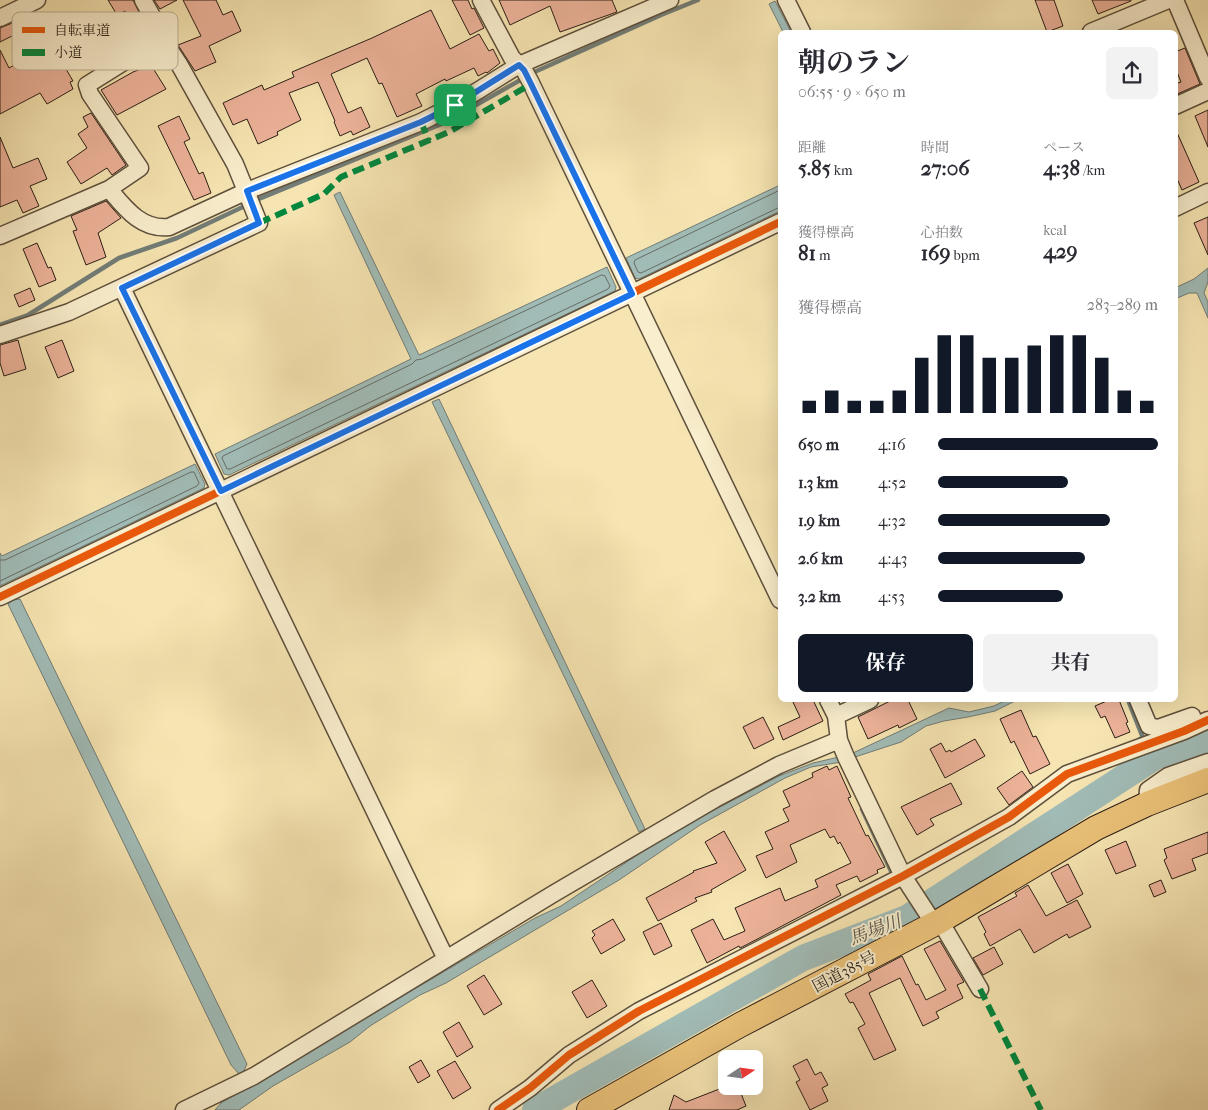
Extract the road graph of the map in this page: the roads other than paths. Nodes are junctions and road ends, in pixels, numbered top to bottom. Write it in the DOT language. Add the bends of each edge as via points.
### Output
graph roads {
  1 [pos="36,0"];
  2 [pos="144,0"];
  3 [pos="481,0"];
  4 [pos="670,0"];
  5 [pos="786,0"];
  6 [pos="1168,0"];
  7 [pos="1175,0"];
  8 [pos="150,12"];
  9 [pos="0,18"];
  10 [pos="801,30"];
  11 [pos="1096,30"];
  12 [pos="178,62"];
  13 [pos="114,70"];
  14 [pos="524,72"];
  15 [pos="1208,78"];
  16 [pos="1208,91"];
  17 [pos="1178,105"];
  18 [pos="109,189"];
  19 [pos="1208,192"];
  20 [pos="250,198"];
  21 [pos="1178,207"];
  22 [pos="778,223"];
  23 [pos="0,236"];
  24 [pos="122,288"];
  25 [pos="632,294"];
  26 [pos="0,335"];
  27 [pos="221,491"];
  28 [pos="778,596"];
  29 [pos="0,597"];
  30 [pos="829,702"];
  31 [pos="866,702"];
  32 [pos="1139,702"];
  33 [pos="836,716"];
  34 [pos="1208,716"];
  35 [pos="1208,720"];
  36 [pos="839,740"];
  37 [pos="1208,762"];
  38 [pos="1208,780"];
  39 [pos="1147,804"];
  40 [pos="903,876"];
  41 [pos="934,918"];
  42 [pos="446,959"];
  43 [pos="980,988"];
  44 [pos="203,1106"];
  45 [pos="184,1110"];
  46 [pos="498,1110"];
  47 [pos="589,1110"];
  1 -- 9 [label="street"];
  2 -- 8 [label="street"];
  3 -- 14 [label="street" via="512,58"];
  4 -- 14 [label="street"];
  5 -- 10 [label="street"];
  6 -- 11 [label="street"];
  7 -- 15 [label="street"];
  12 -- 20 [label="street"];
  13 -- 18 [label="street" via="88,89 140,168"];
  14 -- 20 [label="street"];
  14 -- 25 [label="street"];
  16 -- 17 [label="street"];
  18 -- 20 [label="street" via="127,211 158,228"];
  18 -- 23 [label="street"];
  19 -- 21 [label="street"];
  20 -- 24 [label="street" via="259,223"];
  22 -- 25 [label="street"];
  24 -- 26 [label="street" via="50,320"];
  24 -- 27 [label="street"];
  25 -- 27 [label="street"];
  25 -- 28 [label="street"];
  27 -- 29 [label="street"];
  27 -- 42 [label="street"];
  30 -- 33 [label="street"];
  31 -- 33 [label="street"];
  32 -- 34 [label="street" via="1149,726 1158,728 1201,713"];
  33 -- 36 [label="street"];
  35 -- 40 [label="street" via="1067,774 1009,817"];
  36 -- 40 [label="street"];
  36 -- 42 [label="street" via="779,765 715,799"];
  37 -- 39 [label="street" via="1168,776 1148,790"];
  38 -- 39 [label="highway, 国道385号"];
  39 -- 41 [label="highway, 国道385号" via="1096,828"];
  40 -- 41 [label="street"];
  40 -- 46 [label="street" via="639,1011 569,1055"];
  41 -- 43 [label="street"];
  41 -- 47 [label="highway, 国道385号"];
  42 -- 44 [label="street"];
  44 -- 45 [label="street"];
}
